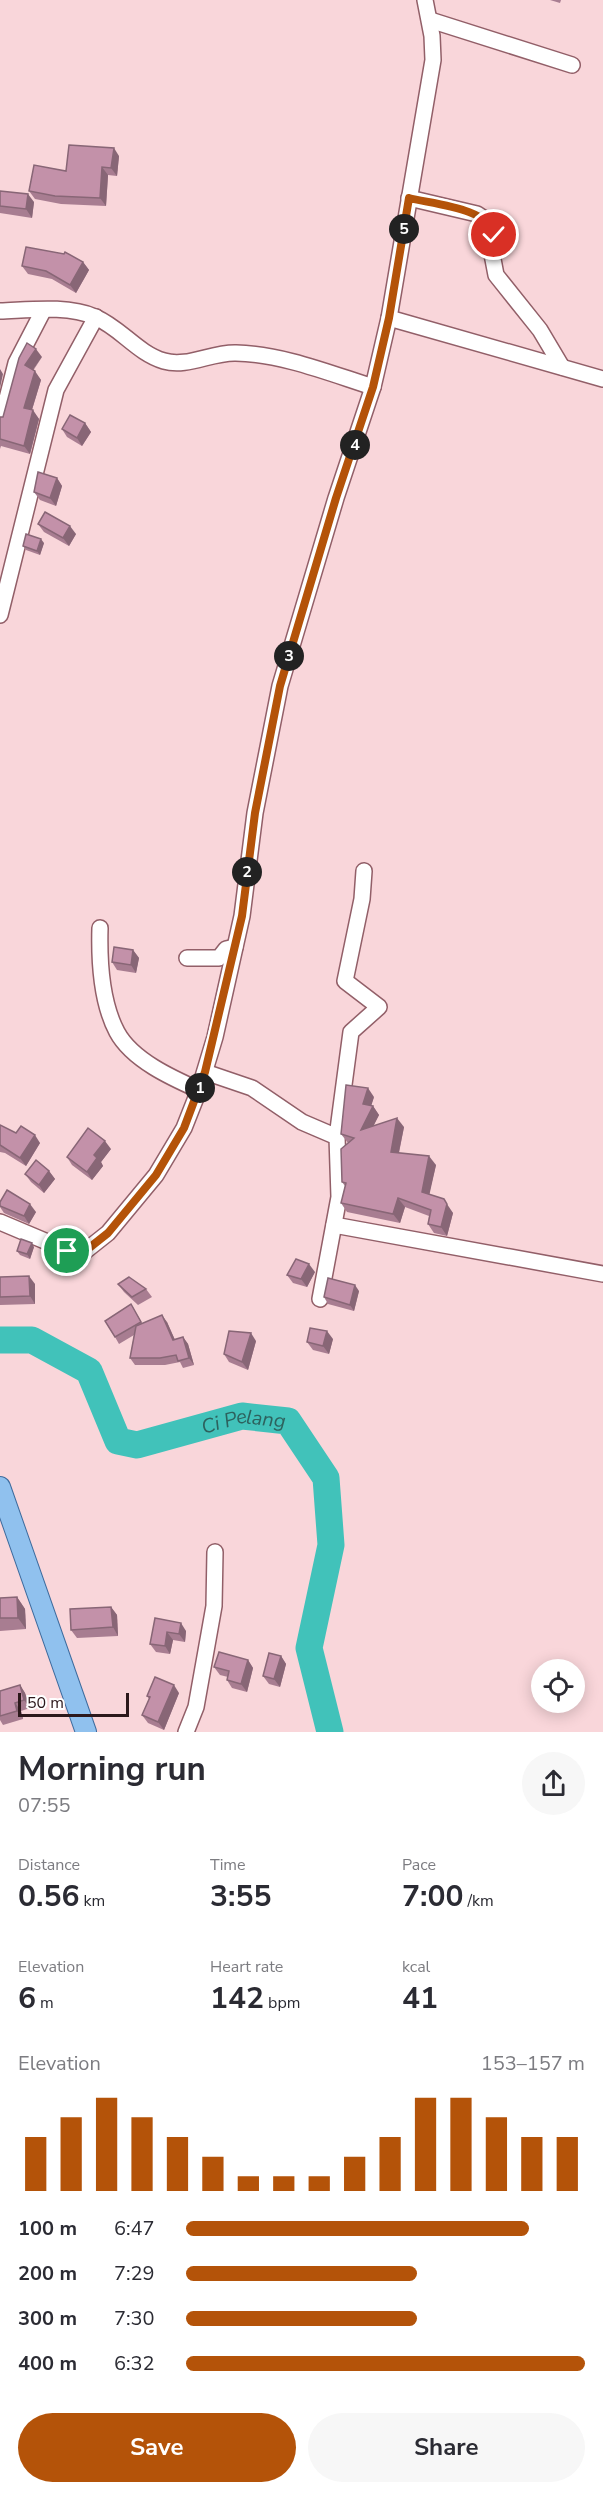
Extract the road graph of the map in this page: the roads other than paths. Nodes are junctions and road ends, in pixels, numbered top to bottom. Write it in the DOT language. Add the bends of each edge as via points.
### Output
graph roads {
  1 [pos="425,0"];
  2 [pos="430,20"];
  3 [pos="572,65"];
  4 [pos="409,198"];
  5 [pos="0,311"];
  6 [pos="43,311"];
  7 [pos="96,317"];
  8 [pos="389,318"];
  9 [pos="562,367"];
  10 [pos="603,379"];
  11 [pos="373,387"];
  12 [pos="2,418"];
  13 [pos="0,615"];
  14 [pos="364,871"];
  15 [pos="100,928"];
  16 [pos="235,947"];
  17 [pos="187,958"];
  18 [pos="205,1072"];
  19 [pos="199,1090"];
  20 [pos="337,1137"];
  21 [pos="0,1222"];
  22 [pos="334,1225"];
  23 [pos="603,1274"];
  24 [pos="320,1299"];
  25 [pos="0,1487"];
  26 [pos="215,1552"];
  27 [pos="86,1732"];
  28 [pos="186,1732"];
  1 -- 2 [label="street"];
  2 -- 3 [label="street"];
  2 -- 4 [label="street" via="433,60"];
  4 -- 8 [label="street"];
  4 -- 9 [label="street" via="477,214 489,222 494,235 496,275 540,330"];
  5 -- 6 [label="street"];
  6 -- 7 [label="street"];
  6 -- 12 [label="street" via="16,363"];
  7 -- 11 [label="street" via="136,347 163,361 190,361 223,353 256,354"];
  7 -- 13 [label="street" via="56,390"];
  8 -- 9 [label="street"];
  8 -- 11 [label="street"];
  9 -- 10 [label="street"];
  11 -- 16 [label="street" via="280,686 255,813"];
  14 -- 20 [label="street" via="345,981 379,1007 351,1032"];
  15 -- 19 [label="street" via="103,981 118,1033 129,1048 154,1066"];
  16 -- 17 [label="street" via="226,949 219,958"];
  16 -- 18 [label="street"];
  18 -- 19 [label="street"];
  18 -- 20 [label="street" via="252,1088 302,1122"];
  19 -- 21 [label="street" via="184,1128 156,1175 108,1233 84,1252 71,1252"];
  20 -- 22 [label="street" via="339,1197"];
  22 -- 23 [label="street"];
  22 -- 24 [label="street"];
  25 -- 27 [label="main road"];
  26 -- 28 [label="street" via="214,1606 196,1707"];
}
